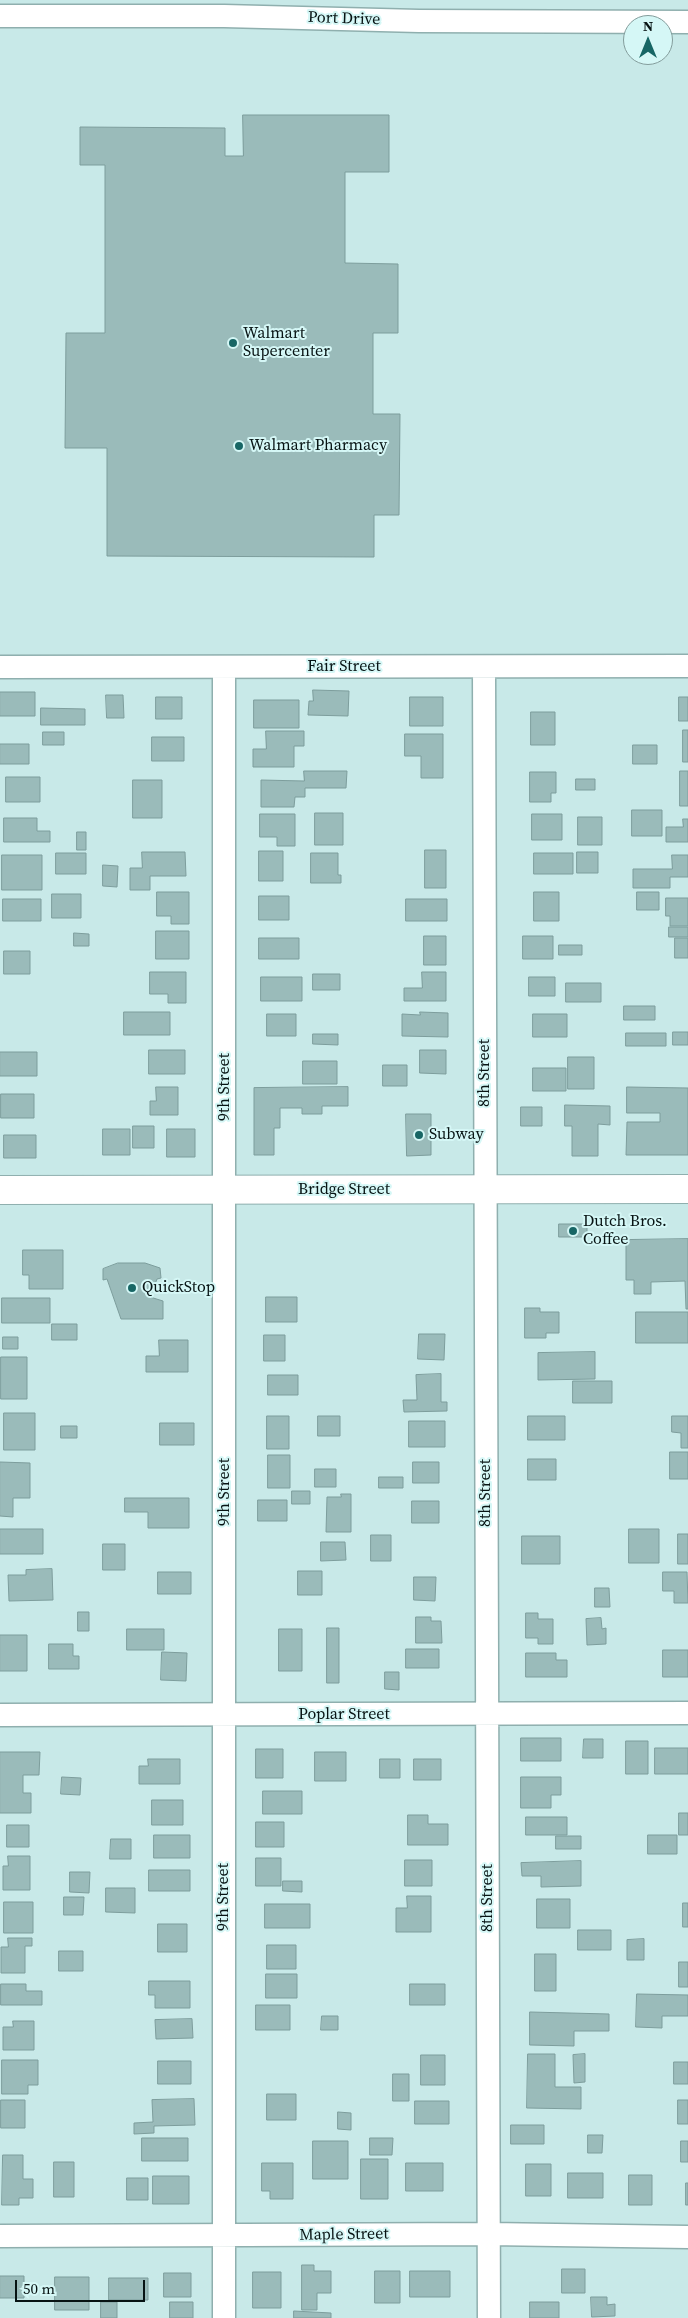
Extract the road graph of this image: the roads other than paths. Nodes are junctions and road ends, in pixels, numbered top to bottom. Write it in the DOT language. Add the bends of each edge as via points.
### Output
graph roads {
  1 [pos="224,8"];
  2 [pos="0,16"];
  3 [pos="688,22"];
  4 [pos="688,666"];
  5 [pos="0,667"];
  6 [pos="224,667"];
  7 [pos="484,668"];
  8 [pos="688,1188"];
  9 [pos="0,1190"];
  10 [pos="225,1190"];
  11 [pos="485,1190"];
  12 [pos="688,1713"];
  13 [pos="225,1714"];
  14 [pos="0,1715"];
  15 [pos="487,1715"];
  16 [pos="490,2234"];
  17 [pos="0,2236"];
  18 [pos="224,2237"];
  19 [pos="688,2237"];
  20 [pos="224,2318"];
  21 [pos="489,2318"];
  1 -- 2 [label="street, Port Drive"];
  1 -- 3 [label="street, Port Drive" via="419,21"];
  4 -- 7 [label="street, Fair Street"];
  5 -- 6 [label="street, Fair Street"];
  6 -- 7 [label="street, Fair Street"];
  6 -- 10 [label="street, 9th Street"];
  7 -- 11 [label="street, 8th Street"];
  8 -- 11 [label="highway, Bridge Street"];
  9 -- 10 [label="highway, Bridge Street"];
  10 -- 11 [label="highway, Bridge Street"];
  10 -- 13 [label="street, 9th Street"];
  11 -- 15 [label="street, 8th Street"];
  12 -- 15 [label="street, Poplar Street"];
  13 -- 14 [label="street, Poplar Street"];
  13 -- 15 [label="street, Poplar Street"];
  13 -- 18 [label="street, 9th Street"];
  15 -- 16 [label="street, 8th Street"];
  16 -- 18 [label="street, Maple Street"];
  16 -- 19 [label="street, Maple Street"];
  16 -- 21 [label="street, 8th Street"];
  17 -- 18 [label="street, Maple Street"];
  18 -- 20 [label="street, 9th Street"];
}
